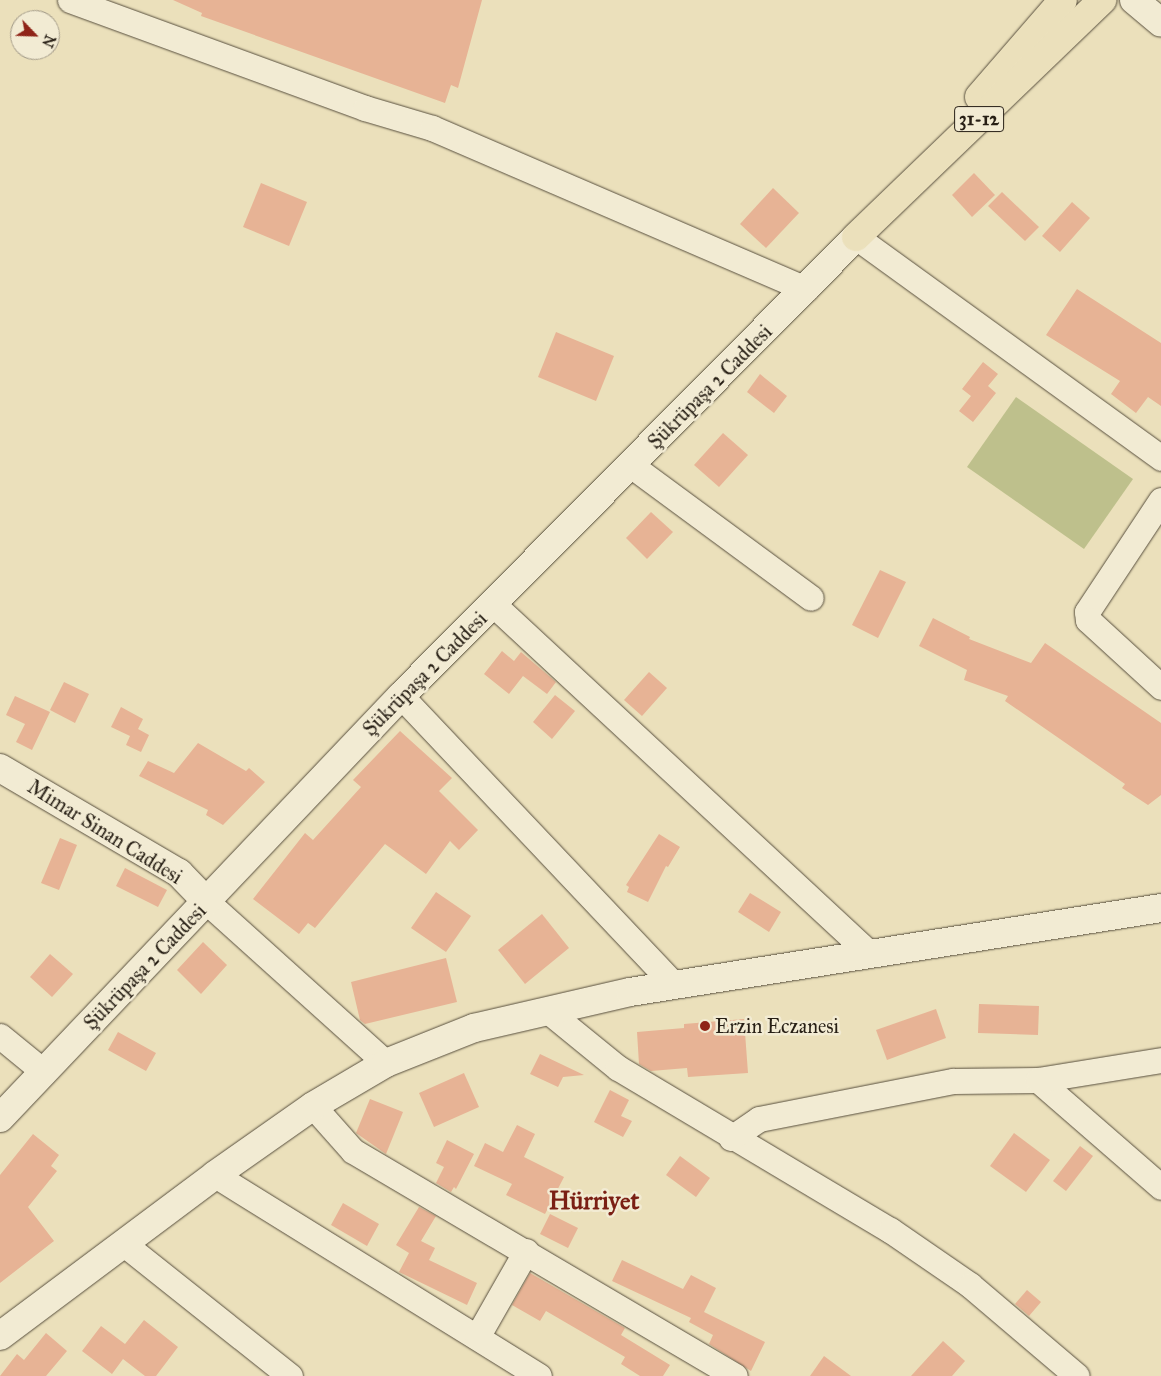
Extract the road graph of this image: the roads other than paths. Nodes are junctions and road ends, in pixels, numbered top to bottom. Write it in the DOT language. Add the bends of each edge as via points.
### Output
graph roads {
  1 [pos="70,0"];
  2 [pos="1063,0"];
  3 [pos="1102,0"];
  4 [pos="1134,0"];
  5 [pos="1161,23"];
  6 [pos="856,237"];
  7 [pos="806,289"];
  8 [pos="1161,458"];
  9 [pos="632,466"];
  10 [pos="1161,500"];
  11 [pos="811,598"];
  12 [pos="494,605"];
  13 [pos="1161,687"];
  14 [pos="401,696"];
  15 [pos="0,768"];
  16 [pos="207,902"];
  17 [pos="1161,908"];
  18 [pos="870,954"];
  19 [pos="674,985"];
  20 [pos="548,1011"];
  21 [pos="0,1036"];
  22 [pos="1161,1060"];
  23 [pos="386,1063"];
  24 [pos="44,1072"];
  25 [pos="1038,1080"];
  26 [pos="313,1106"];
  27 [pos="0,1118"];
  28 [pos="731,1138"];
  29 [pos="215,1175"];
  30 [pos="1161,1187"];
  31 [pos="124,1244"];
  32 [pos="526,1251"];
  33 [pos="0,1336"];
  34 [pos="477,1337"];
  35 [pos="290,1376"];
  36 [pos="539,1376"];
  37 [pos="734,1376"];
  38 [pos="1077,1376"];
  1 -- 7 [label="street" via="365,108 432,128"];
  2 -- 6 [label="main road, 31-12"];
  3 -- 6 [label="main road, 31-12"];
  4 -- 5 [label="street"];
  6 -- 7 [label="street, Şükrüpaşa 2 Caddesi / 31-12"];
  6 -- 8 [label="street"];
  7 -- 9 [label="street, Şükrüpaşa 2 Caddesi / 31-12"];
  9 -- 11 [label="street"];
  9 -- 12 [label="street, Şükrüpaşa 2 Caddesi / 31-12"];
  10 -- 13 [label="street" via="1087,612 1088,620"];
  12 -- 14 [label="street, Şükrüpaşa 2 Caddesi / 31-12"];
  12 -- 18 [label="street"];
  14 -- 16 [label="street, Şükrüpaşa 2 Caddesi / 31-12"];
  14 -- 19 [label="street"];
  15 -- 16 [label="street, Mimar Sinan Caddesi" via="179,873"];
  16 -- 23 [label="street"];
  16 -- 24 [label="street, Şükrüpaşa 2 Caddesi / 31-12"];
  17 -- 18 [label="street"];
  18 -- 19 [label="street"];
  19 -- 20 [label="street"];
  20 -- 23 [label="street" via="474,1028"];
  20 -- 28 [label="street" via="618,1068"];
  21 -- 24 [label="street"];
  22 -- 25 [label="street"];
  23 -- 26 [label="street"];
  24 -- 27 [label="street, Şükrüpaşa 2 Caddesi / 31-12"];
  25 -- 28 [label="street" via="953,1080 759,1120"];
  25 -- 30 [label="street"];
  26 -- 29 [label="street"];
  26 -- 32 [label="street" via="353,1151"];
  28 -- 38 [label="street" via="890,1230 946,1268"];
  29 -- 31 [label="street"];
  29 -- 34 [label="street"];
  31 -- 33 [label="street"];
  31 -- 35 [label="street"];
  32 -- 34 [label="street"];
  32 -- 37 [label="street"];
  34 -- 36 [label="street"];
}
